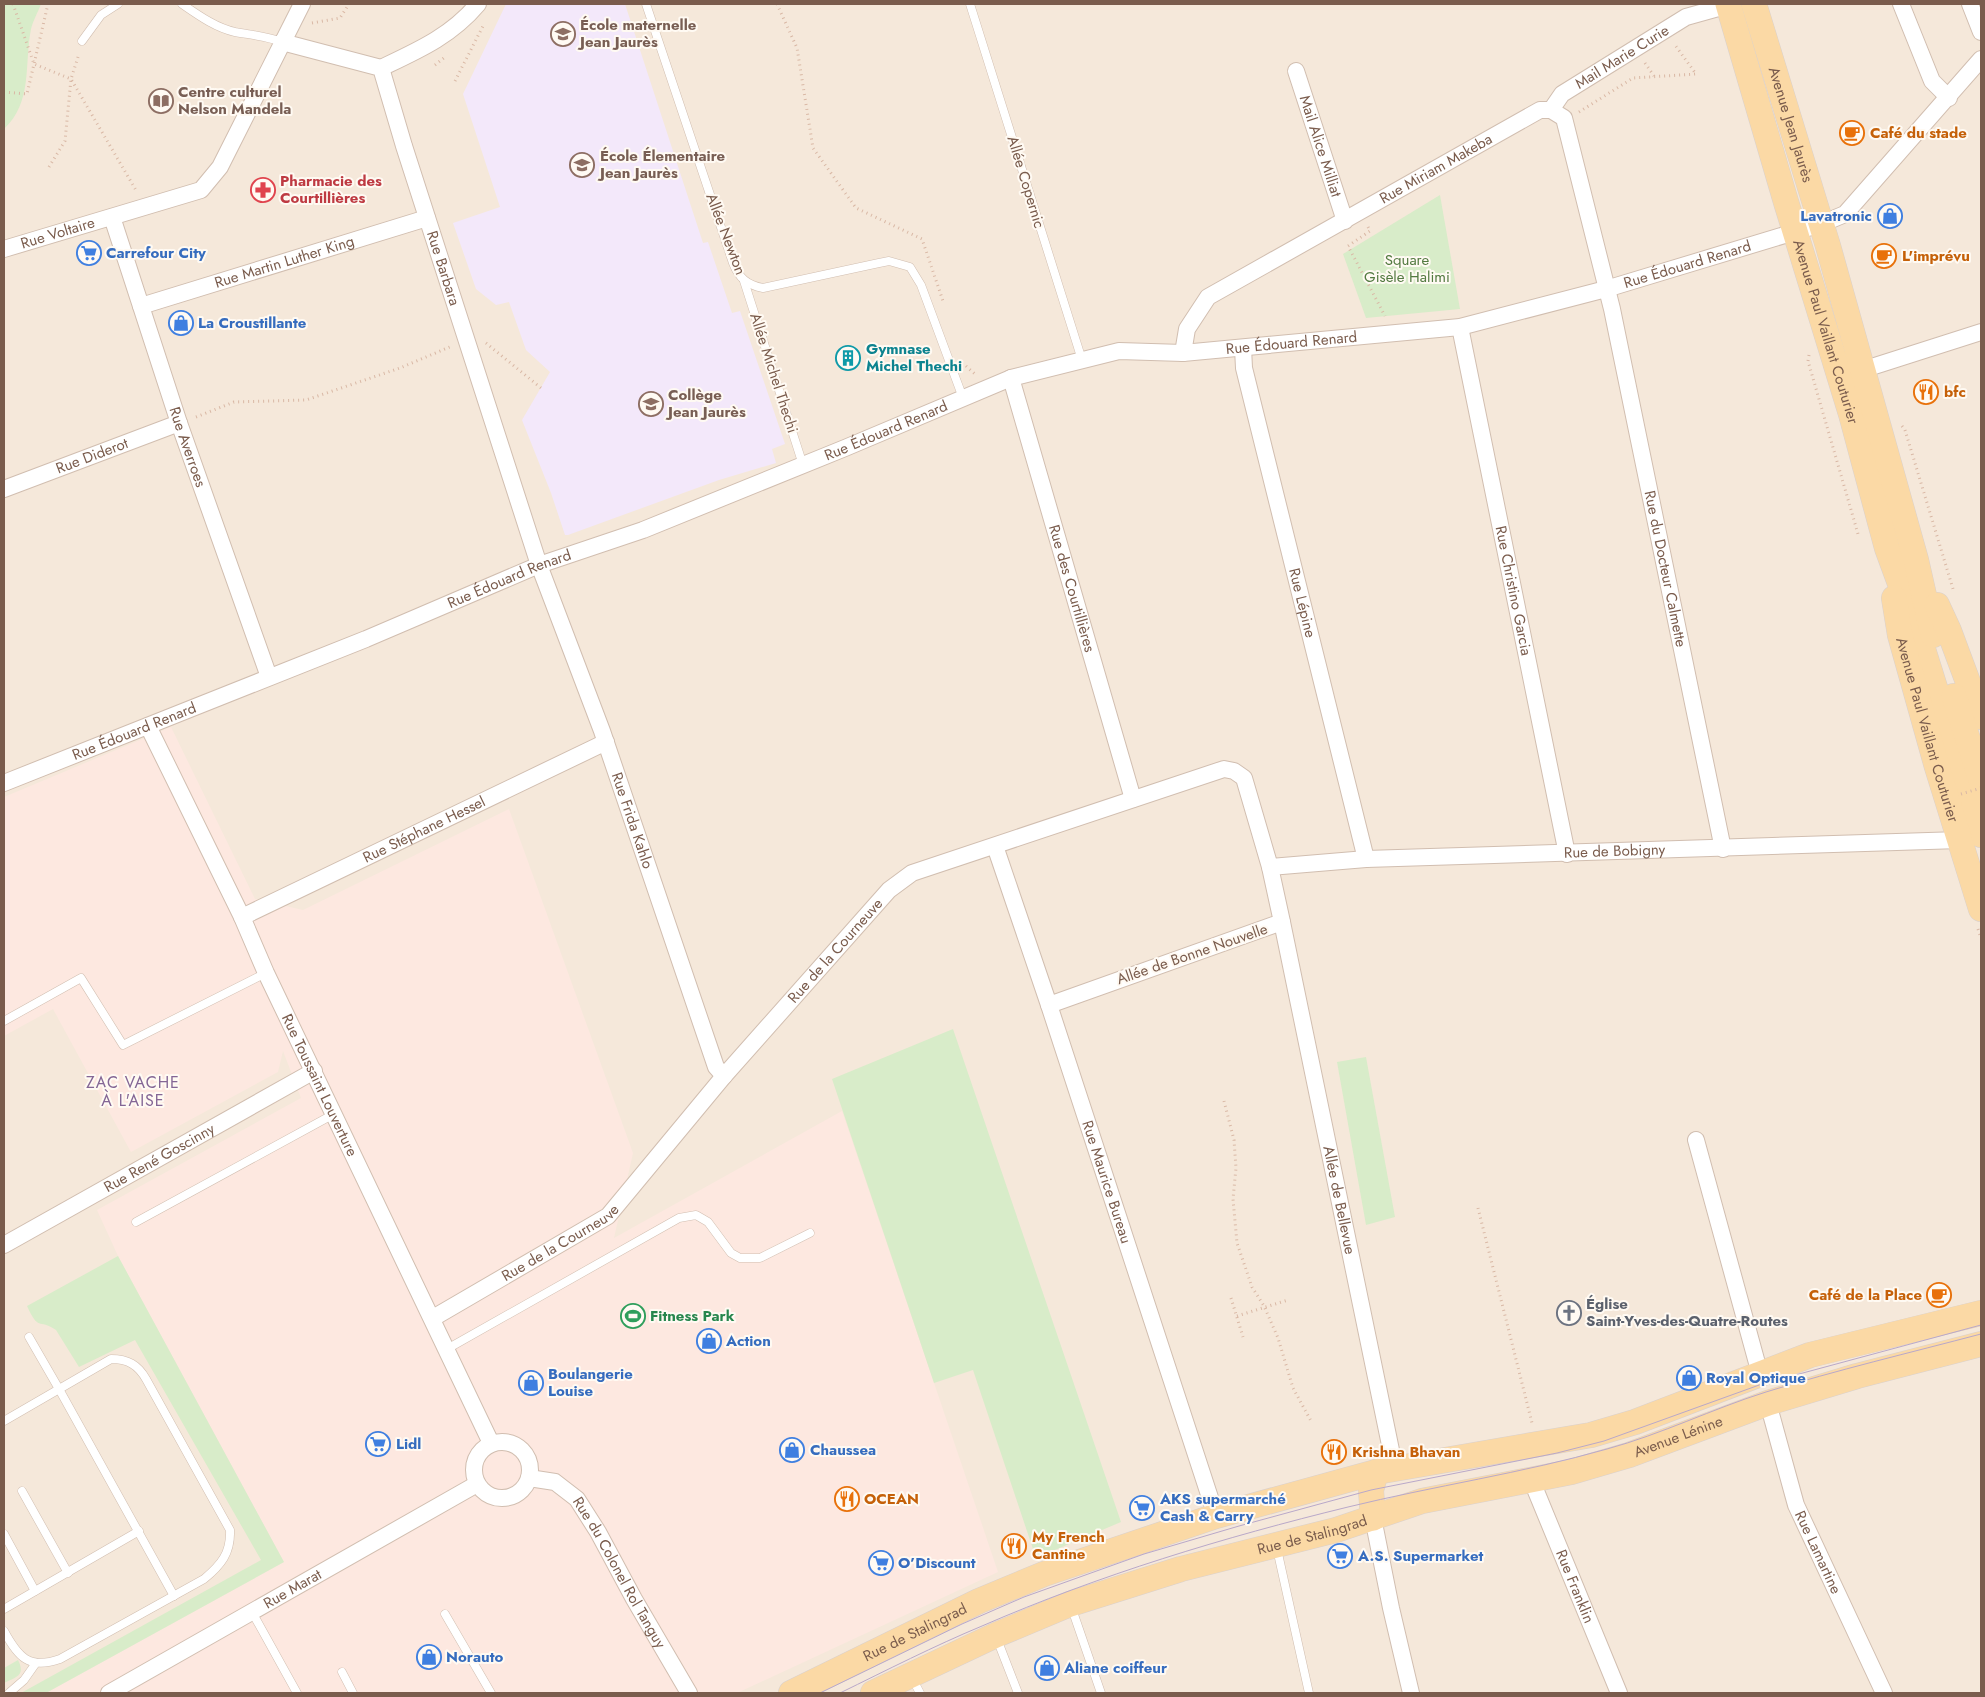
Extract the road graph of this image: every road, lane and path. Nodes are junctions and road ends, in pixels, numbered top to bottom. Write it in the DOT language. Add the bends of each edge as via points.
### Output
graph roads {
  1 [pos="14,4"];
  2 [pos="48,4"];
  3 [pos="118,4"];
  4 [pos="182,4"];
  5 [pos="302,4"];
  6 [pos="348,4"];
  7 [pos="478,4"];
  8 [pos="646,4"];
  9 [pos="777,4"];
  10 [pos="970,4"];
  11 [pos="1729,4"];
  12 [pos="1754,4"];
  13 [pos="1901,4"];
  14 [pos="1970,4"];
  15 [pos="485,23"];
  16 [pos="1665,30"];
  17 [pos="1981,32"];
  18 [pos="82,41"];
  19 [pos="282,42"];
  20 [pos="1981,58"];
  21 [pos="34,64"];
  22 [pos="381,68"];
  23 [pos="1296,71"];
  24 [pos="71,78"];
  25 [pos="455,81"];
  26 [pos="4,92"];
  27 [pos="1949,98"];
  28 [pos="1551,110"];
  29 [pos="1565,120"];
  30 [pos="49,167"];
  31 [pos="142,208"];
  32 [pos="1360,212"];
  33 [pos="112,216"];
  34 [pos="427,218"];
  35 [pos="1345,221"];
  36 [pos="1813,233"];
  37 [pos="4,249"];
  38 [pos="744,281"];
  39 [pos="1606,290"];
  40 [pos="944,302"];
  41 [pos="141,306"];
  42 [pos="1460,327"];
  43 [pos="1394,332"];
  44 [pos="1981,332"];
  45 [pos="466,340"];
  46 [pos="1243,348"];
  47 [pos="1183,353"];
  48 [pos="964,357"];
  49 [pos="1082,360"];
  50 [pos="1862,370"];
  51 [pos="1011,378"];
  52 [pos="541,388"];
  53 [pos="988,388"];
  54 [pos="962,398"];
  55 [pos="179,423"];
  56 [pos="803,464"];
  57 [pos="4,489"];
  58 [pos="1916,560"];
  59 [pos="539,566"];
  60 [pos="269,678"];
  61 [pos="1981,717"];
  62 [pos="148,726"];
  63 [pos="606,742"];
  64 [pos="1981,780"];
  65 [pos="4,783"];
  66 [pos="1981,788"];
  67 [pos="1961,794"];
  68 [pos="1133,800"];
  69 [pos="1970,838"];
  70 [pos="995,846"];
  71 [pos="1723,849"];
  72 [pos="1567,854"];
  73 [pos="1366,859"];
  74 [pos="1270,867"];
  75 [pos="1981,909"];
  76 [pos="242,917"];
  77 [pos="1282,922"];
  78 [pos="266,973"];
  79 [pos="1049,1005"];
  80 [pos="4,1022"];
  81 [pos="314,1072"];
  82 [pos="724,1076"];
  83 [pos="1224,1101"];
  84 [pos="334,1114"];
  85 [pos="1696,1140"];
  86 [pos="1478,1208"];
  87 [pos="136,1222"];
  88 [pos="810,1233"];
  89 [pos="4,1244"];
  90 [pos="1231,1298"];
  91 [pos="1288,1300"];
  92 [pos="1264,1306"];
  93 [pos="1981,1313"];
  94 [pos="1236,1316"];
  95 [pos="433,1318"];
  96 [pos="28,1337"];
  97 [pos="1243,1337"];
  98 [pos="1981,1344"];
  99 [pos="447,1349"];
  100 [pos="1760,1374"];
  101 [pos="59,1389"];
  102 [pos="1768,1404"];
  103 [pos="4,1420"];
  104 [pos="1311,1421"];
  105 [pos="491,1444"];
  106 [pos="1538,1445"];
  107 [pos="1376,1472"];
  108 [pos="529,1478"];
  109 [pos="1531,1479"];
  110 [pos="477,1484"];
  111 [pos="22,1491"];
  112 [pos="1216,1516"];
  113 [pos="1373,1518"];
  114 [pos="139,1531"];
  115 [pos="4,1534"];
  116 [pos="1277,1546"];
  117 [pos="68,1573"];
  118 [pos="35,1591"];
  119 [pos="174,1596"];
  120 [pos="1070,1604"];
  121 [pos="4,1609"];
  122 [pos="252,1612"];
  123 [pos="444,1614"];
  124 [pos="4,1631"];
  125 [pos="996,1635"];
  126 [pos="36,1663"];
  127 [pos="342,1672"];
  128 [pos="916,1684"];
  129 [pos="9,1693"];
  130 [pos="109,1693"];
  131 [pos="297,1693"];
  132 [pos="353,1693"];
  133 [pos="491,1693"];
  134 [pos="688,1693"];
  135 [pos="791,1693"];
  136 [pos="873,1693"];
  137 [pos="1018,1693"];
  138 [pos="1101,1693"];
  139 [pos="1309,1693"];
  140 [pos="1411,1693"];
  141 [pos="1619,1693"];
  142 [pos="1884,1693"];
  1 -- 21 [label="path"];
  2 -- 21 [label="path"];
  3 -- 18 [label="lane" via="101,15"];
  4 -- 19 [label="lane" via="209,22 233,32 266,36"];
  5 -- 19 [label="street, Rue Voltaire"];
  6 -- 19 [label="path" via="340,18 308,25 305,30"];
  7 -- 22 [label="street" via="451,31 425,48"];
  8 -- 38 [label="lane, Allée Newton" via="733,263"];
  9 -- 40 [label="path" via="797,48 813,148 856,208 922,239"];
  10 -- 49 [label="lane, Allée Copernic"];
  11 -- 16 [label="street, Mail Marie Curie" via="1686,17"];
  11 -- 36 [label="main road, Avenue Jean Jaurès"];
  12 -- 36 [label="main road, Avenue Jean Jaurès"];
  13 -- 27 [label="street" via="1932,81"];
  14 -- 17 [label="street"];
  15 -- 25 [label="path"];
  16 -- 28 [label="street, Mail Marie Curie" via="1562,94"];
  16 -- 29 [label="path" via="1696,74 1633,78"];
  18 -- 24 [label="path"];
  19 -- 22 [label="street"];
  19 -- 31 [label="street, Rue Voltaire" via="220,167 201,190"];
  20 -- 27 [label="street, Rue Édouard Renard"];
  21 -- 24 [label="path"];
  21 -- 26 [label="path" via="27,94"];
  22 -- 34 [label="street, Rue Barbara"];
  23 -- 35 [label="street, Mail Alice Milliat"];
  24 -- 30 [label="path" via="65,140"];
  24 -- 31 [label="path" via="136,188"];
  27 -- 36 [label="street, Rue Édouard Renard" via="1845,214"];
  28 -- 29 [label="street"];
  28 -- 32 [label="street, Rue Miriam Makeba" via="1540,110"];
  29 -- 39 [label="street"];
  31 -- 33 [label="street, Rue Voltaire"];
  32 -- 35 [label="street, Rue Miriam Makeba"];
  32 -- 43 [label="path" via="1370,232 1348,246"];
  33 -- 37 [label="street, Rue Voltaire"];
  33 -- 41 [label="street, Rue Averroes"];
  34 -- 41 [label="street, Rue Martin Luther King"];
  34 -- 45 [label="street, Rue Barbara"];
  35 -- 47 [label="street, Rue Miriam Makeba" via="1208,298 1187,329"];
  36 -- 39 [label="street, Rue Édouard Renard"];
  36 -- 50 [label="main road, Avenue Paul Vaillant Couturier"];
  36 -- 69 [label="main road, Avenue Paul Vaillant Couturier" via="1851,414 1887,548 1916,627"];
  38 -- 54 [label="lane, Allée Newton" via="763,288 879,262 889,261 910,267 921,285"];
  38 -- 56 [label="lane, Allée Michel Thechi"];
  39 -- 42 [label="street, Rue Édouard Renard"];
  39 -- 71 [label="street, Rue du Docteur Calmette"];
  41 -- 55 [label="street, Rue Averroes"];
  42 -- 43 [label="street, Rue Édouard Renard"];
  42 -- 72 [label="street, Rue Christino Garcia"];
  43 -- 46 [label="street, Rue Édouard Renard"];
  44 -- 50 [label="street"];
  45 -- 52 [label="path" via="478,336"];
  45 -- 55 [label="path" via="400,368 306,400 234,402"];
  45 -- 59 [label="street, Rue Barbara"];
  46 -- 47 [label="street, Rue Édouard Renard"];
  46 -- 73 [label="street, Rue Lépine" via="1244,368"];
  47 -- 49 [label="street, Rue Édouard Renard" via="1119,351"];
  48 -- 53 [label="path" via="967,366"];
  49 -- 51 [label="street, Rue Édouard Renard"];
  50 -- 58 [label="main road, Avenue Paul Vaillant Couturier"];
  51 -- 53 [label="street, Rue Édouard Renard"];
  51 -- 68 [label="street, Rue des Courtillières"];
  53 -- 54 [label="street, Rue Édouard Renard"];
  54 -- 56 [label="street, Rue Édouard Renard"];
  55 -- 57 [label="street, Rue Diderot"];
  55 -- 60 [label="street, Rue Averroes"];
  56 -- 59 [label="street, Rue Édouard Renard" via="643,530"];
  58 -- 61 [label="main road, Avenue Paul Vaillant Couturier" via="1949,631"];
  58 -- 64 [label="main road, Avenue Paul Vaillant Couturier" via="1934,637"];
  59 -- 60 [label="street, Rue Édouard Renard"];
  59 -- 63 [label="street, Rue Frida Kahlo"];
  60 -- 62 [label="street, Rue Édouard Renard"];
  62 -- 65 [label="street, Rue Édouard Renard"];
  62 -- 76 [label="street, Rue Toussaint Louverture"];
  63 -- 76 [label="street, Rue Stéphane Hessel"];
  63 -- 82 [label="street, Rue Frida Kahlo" via="716,1067"];
  66 -- 67 [label="path, bridge"];
  68 -- 70 [label="street, Rue de la Courneuve"];
  68 -- 74 [label="street, Rue de la Courneuve" via="1224,769 1234,771 1244,778"];
  69 -- 71 [label="street, Rue de Bobigny"];
  69 -- 75 [label="main road, Avenue Paul Vaillant Couturier"];
  70 -- 79 [label="street, Rue Maurice Bureau"];
  70 -- 82 [label="street, Rue de la Courneuve" via="912,873 889,890"];
  71 -- 72 [label="street, Rue de Bobigny"];
  72 -- 73 [label="street, Rue de Bobigny"];
  73 -- 74 [label="street, Rue de Bobigny"];
  74 -- 77 [label="street, Allée de Bonne Nouvelle"];
  76 -- 78 [label="street, Rue Toussaint Louverture"];
  77 -- 79 [label="street, Allée de Bonne Nouvelle"];
  77 -- 107 [label="street, Allée de Bellevue" via="1392,1456"];
  78 -- 80 [label="lane" via="123,1044 81,978"];
  78 -- 81 [label="street, Rue Toussaint Louverture"];
  79 -- 112 [label="street, Rue Maurice Bureau"];
  81 -- 84 [label="street, Rue Toussaint Louverture"];
  81 -- 89 [label="street, Rue René Goscinny"];
  82 -- 95 [label="street, Rue de la Courneuve" via="608,1216"];
  83 -- 92 [label="path" via="1234,1140 1233,1199 1237,1243 1252,1286"];
  84 -- 87 [label="lane"];
  84 -- 95 [label="street, Rue Toussaint Louverture"];
  85 -- 100 [label="street"];
  86 -- 106 [label="path"];
  88 -- 99 [label="lane" via="760,1258 740,1258 731,1253 708,1222 696,1216 680,1218"];
  90 -- 94 [label="path"];
  91 -- 92 [label="path"];
  92 -- 94 [label="path"];
  92 -- 104 [label="path" via="1278,1338 1293,1388"];
  93 -- 100 [label="main road, Avenue Lénine" via="1810,1355"];
  94 -- 97 [label="path"];
  95 -- 99 [label="street, Rue Toussaint Louverture"];
  96 -- 101 [label="lane"];
  98 -- 102 [label="main road, Avenue Lénine" via="1856,1376"];
  99 -- 105 [label="street, Rue Toussaint Louverture"];
  100 -- 106 [label="main road, Avenue Lénine" via="1635,1422"];
  101 -- 103 [label="lane"];
  101 -- 114 [label="lane"];
  101 -- 119 [label="lane" via="111,1359 120,1359 141,1370 156,1396 230,1530 230,1544 216,1569"];
  102 -- 109 [label="main road, Avenue Lénine" via="1629,1455 1571,1472"];
  102 -- 142 [label="street, Rue Lamartine" via="1796,1505"];
  105 -- 108 [label="street" via="509,1442 524,1452 530,1469"];
  105 -- 110 [label="street" via="477,1456 474,1465"];
  106 -- 107 [label="main road, Avenue Lénine"];
  107 -- 112 [label="main road, Rue de Stalingrad"];
  107 -- 113 [label="main road, Rue de Stalingrad" via="1371,1490"];
  108 -- 110 [label="street" via="519,1491 509,1497 491,1496"];
  108 -- 134 [label="street, Rue du Colonel Rol Tanguy" via="555,1482 577,1500"];
  109 -- 113 [label="main road, Avenue Lénine" via="1422,1501"];
  109 -- 141 [label="street, Rue Franklin"];
  110 -- 122 [label="street, Rue Marat"];
  111 -- 117 [label="lane"];
  112 -- 135 [label="main road, Rue de Stalingrad" via="1044,1574 979,1601"];
  113 -- 116 [label="main road, Rue de Stalingrad"];
  113 -- 140 [label="street"];
  114 -- 117 [label="lane"];
  114 -- 119 [label="lane"];
  115 -- 118 [label="lane"];
  116 -- 120 [label="main road, Rue de Stalingrad" via="1181,1570"];
  116 -- 139 [label="lane"];
  117 -- 118 [label="lane"];
  118 -- 121 [label="lane"];
  119 -- 126 [label="lane" via="60,1659 47,1664"];
  120 -- 125 [label="main road, Rue de Stalingrad"];
  120 -- 138 [label="lane"];
  122 -- 130 [label="street, Rue Marat"];
  122 -- 131 [label="lane"];
  123 -- 133 [label="lane"];
  124 -- 126 [label="lane" via="20,1655"];
  125 -- 128 [label="main road, Rue de Stalingrad"];
  125 -- 137 [label="lane"];
  126 -- 129 [label="lane"];
  127 -- 132 [label="lane"];
  128 -- 136 [label="main road, Rue de Stalingrad"];
}
